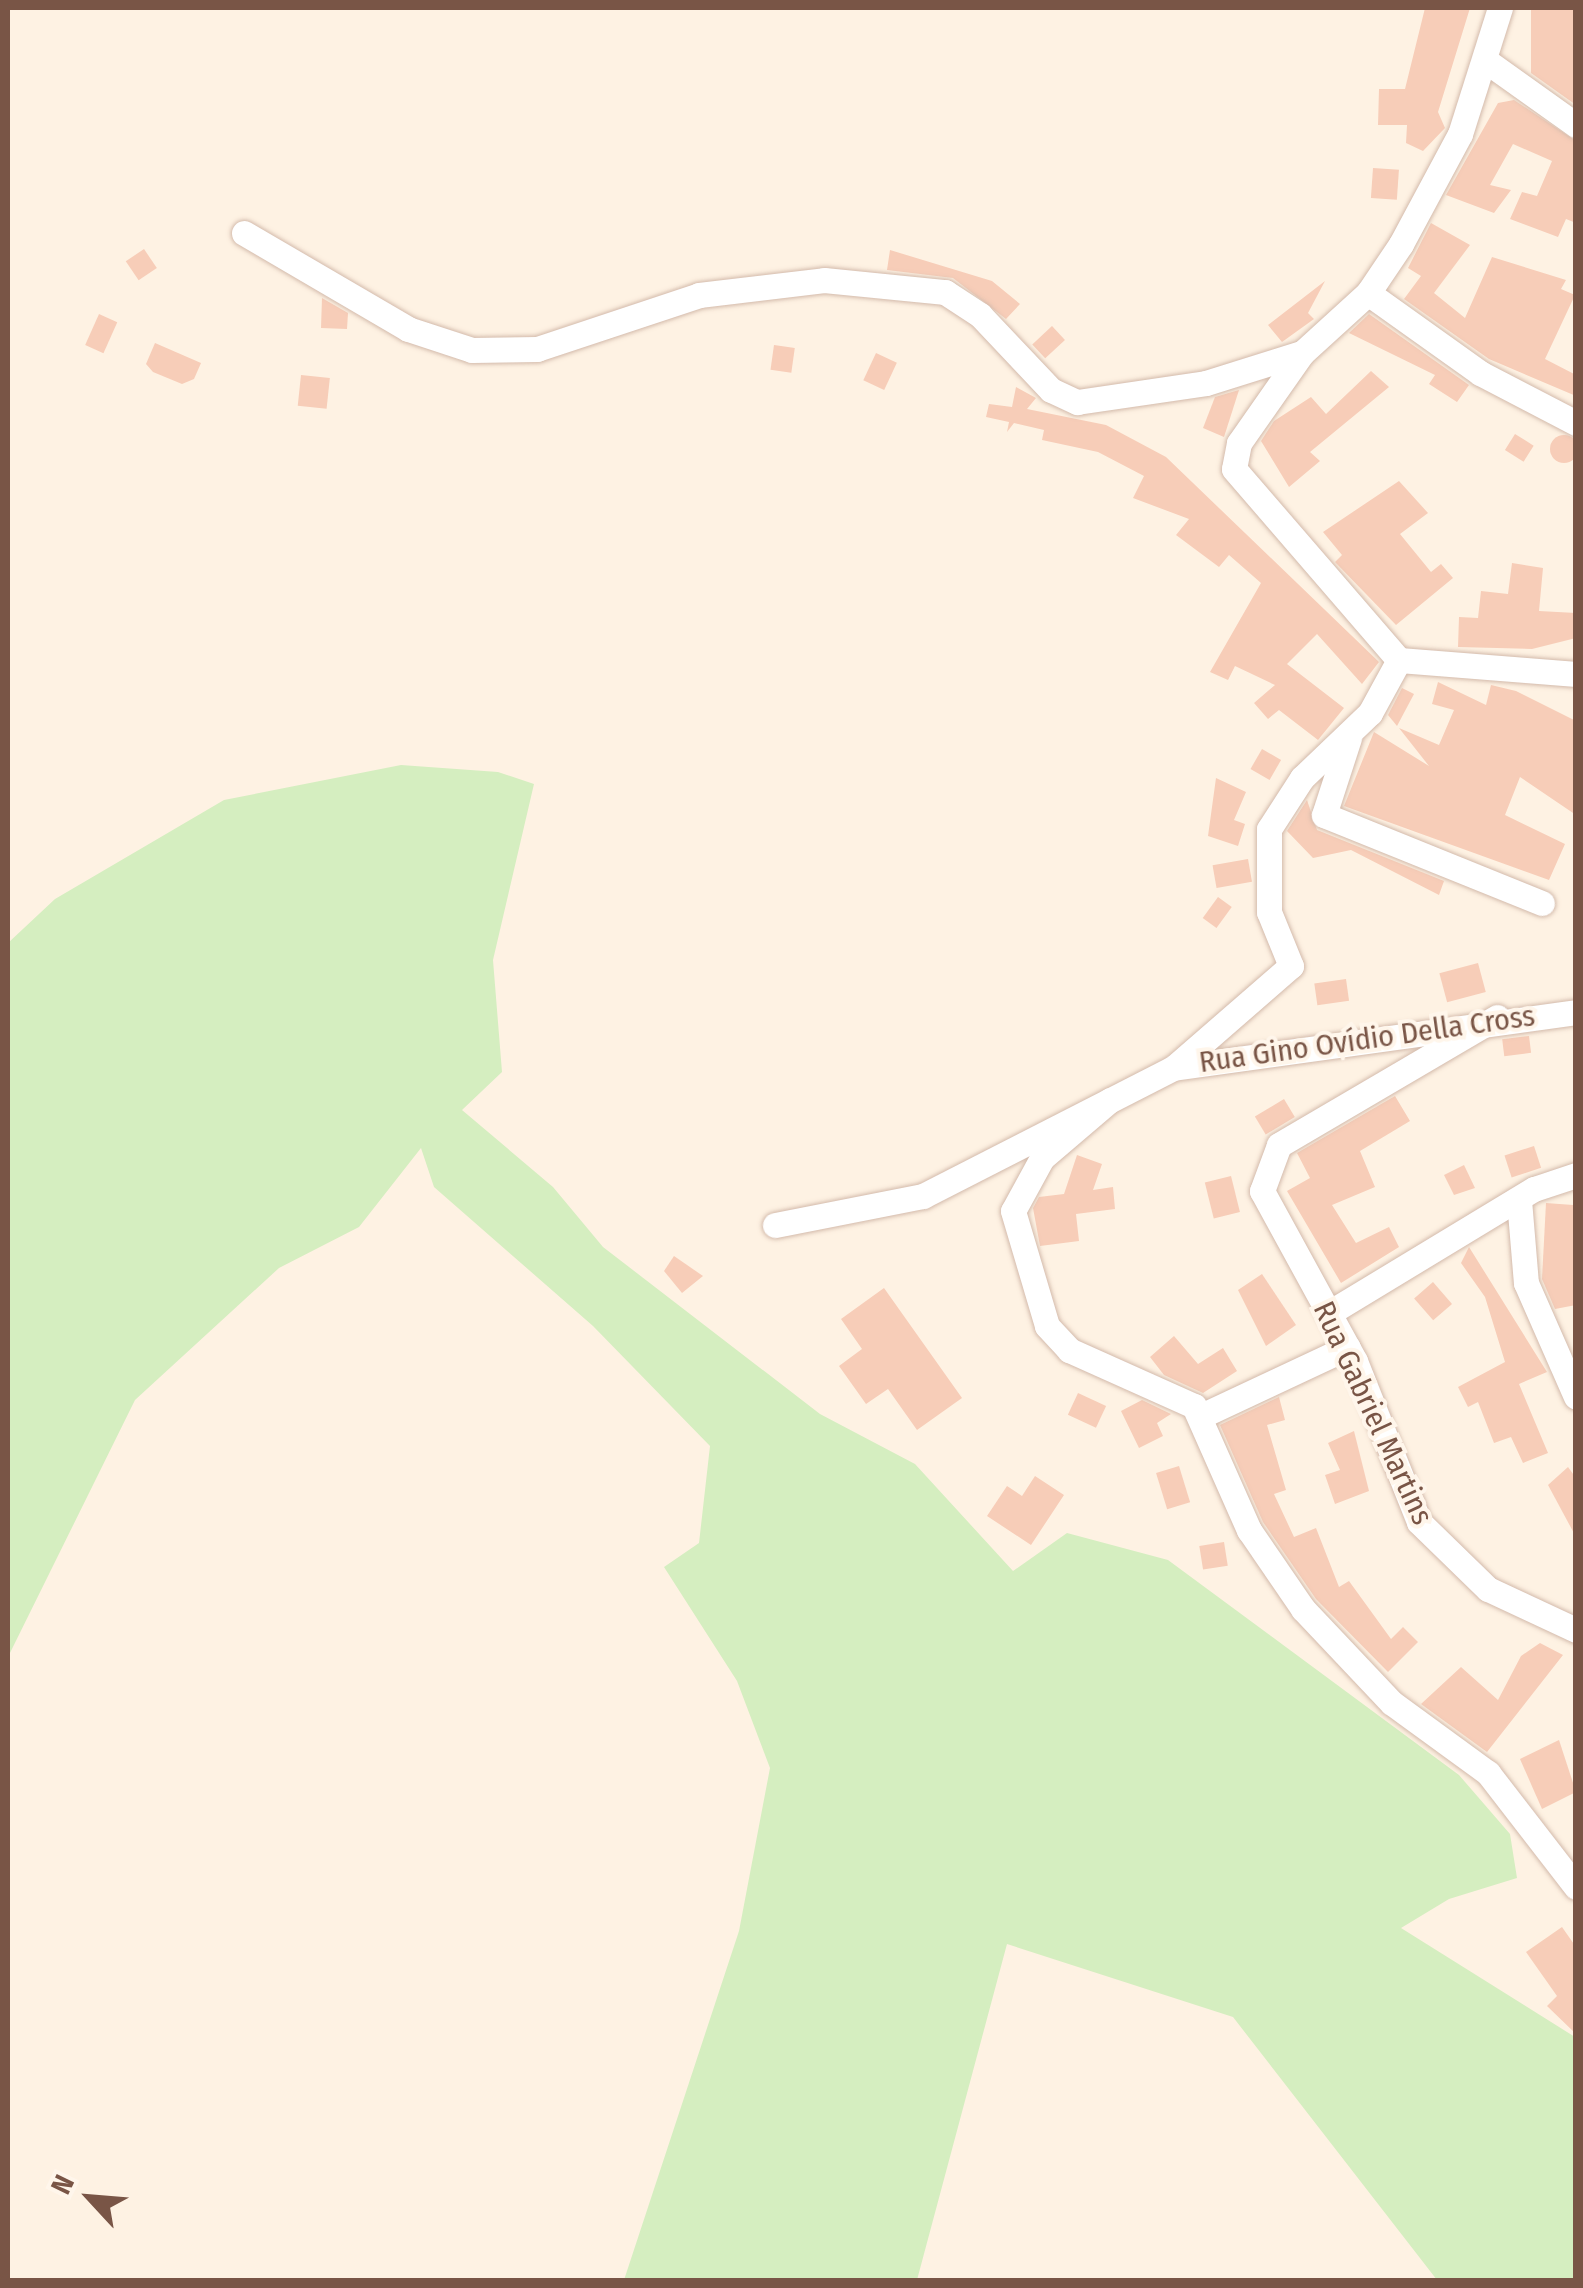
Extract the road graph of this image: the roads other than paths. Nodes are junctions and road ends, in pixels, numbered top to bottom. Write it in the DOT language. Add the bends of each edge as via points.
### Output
graph roads {
  1 [pos="1500,8"];
  2 [pos="1490,63"];
  3 [pos="1576,125"];
  4 [pos="244,234"];
  5 [pos="1368,293"];
  6 [pos="1302,353"];
  7 [pos="1576,424"];
  8 [pos="1398,660"];
  9 [pos="1576,674"];
  10 [pos="1350,733"];
  11 [pos="1542,902"];
  12 [pos="1576,1012"];
  13 [pos="1497,1017"];
  14 [pos="1173,1068"];
  15 [pos="1110,1100"];
  16 [pos="1576,1175"];
  17 [pos="1519,1200"];
  18 [pos="775,1225"];
  19 [pos="1329,1313"];
  20 [pos="1348,1347"];
  21 [pos="1576,1397"];
  22 [pos="1202,1416"];
  23 [pos="1576,1630"];
  24 [pos="1576,1888"];
  1 -- 2 [label="street"];
  2 -- 3 [label="street"];
  2 -- 5 [label="street" via="1450,154"];
  4 -- 6 [label="street" via="408,329 472,350 537,349 699,294 824,280 945,292 980,314 1051,390 1077,402 1206,383"];
  5 -- 6 [label="street"];
  5 -- 7 [label="street" via="1480,373"];
  6 -- 8 [label="street" via="1239,443 1234,470 1245,492"];
  8 -- 9 [label="street"];
  8 -- 10 [label="street"];
  10 -- 11 [label="street" via="1323,806 1331,820"];
  10 -- 14 [label="street" via="1286,796 1267,840 1269,912 1291,966"];
  12 -- 13 [label="street, Rua Gino Ovídio Della Cross"];
  13 -- 14 [label="street, Rua Gino Ovídio Della Cross"];
  13 -- 19 [label="street, Rua Gabriel Martins" via="1313,1120 1265,1164 1270,1217"];
  14 -- 15 [label="street, Rua Gino Ovídio Della Cross"];
  15 -- 18 [label="street, Rua Gino Ovídio Della Cross" via="923,1196"];
  15 -- 22 [label="street" via="1042,1158 1022,1190 1013,1211 1028,1279 1057,1341 1175,1392"];
  16 -- 17 [label="street"];
  17 -- 19 [label="street"];
  17 -- 21 [label="street" via="1526,1283"];
  19 -- 20 [label="street, Rua Gabriel Martins"];
  20 -- 22 [label="street"];
  20 -- 23 [label="street, Rua Gabriel Martins" via="1406,1498 1438,1547 1488,1589"];
  22 -- 24 [label="street" via="1242,1517 1303,1609 1392,1704 1488,1773"];
}
